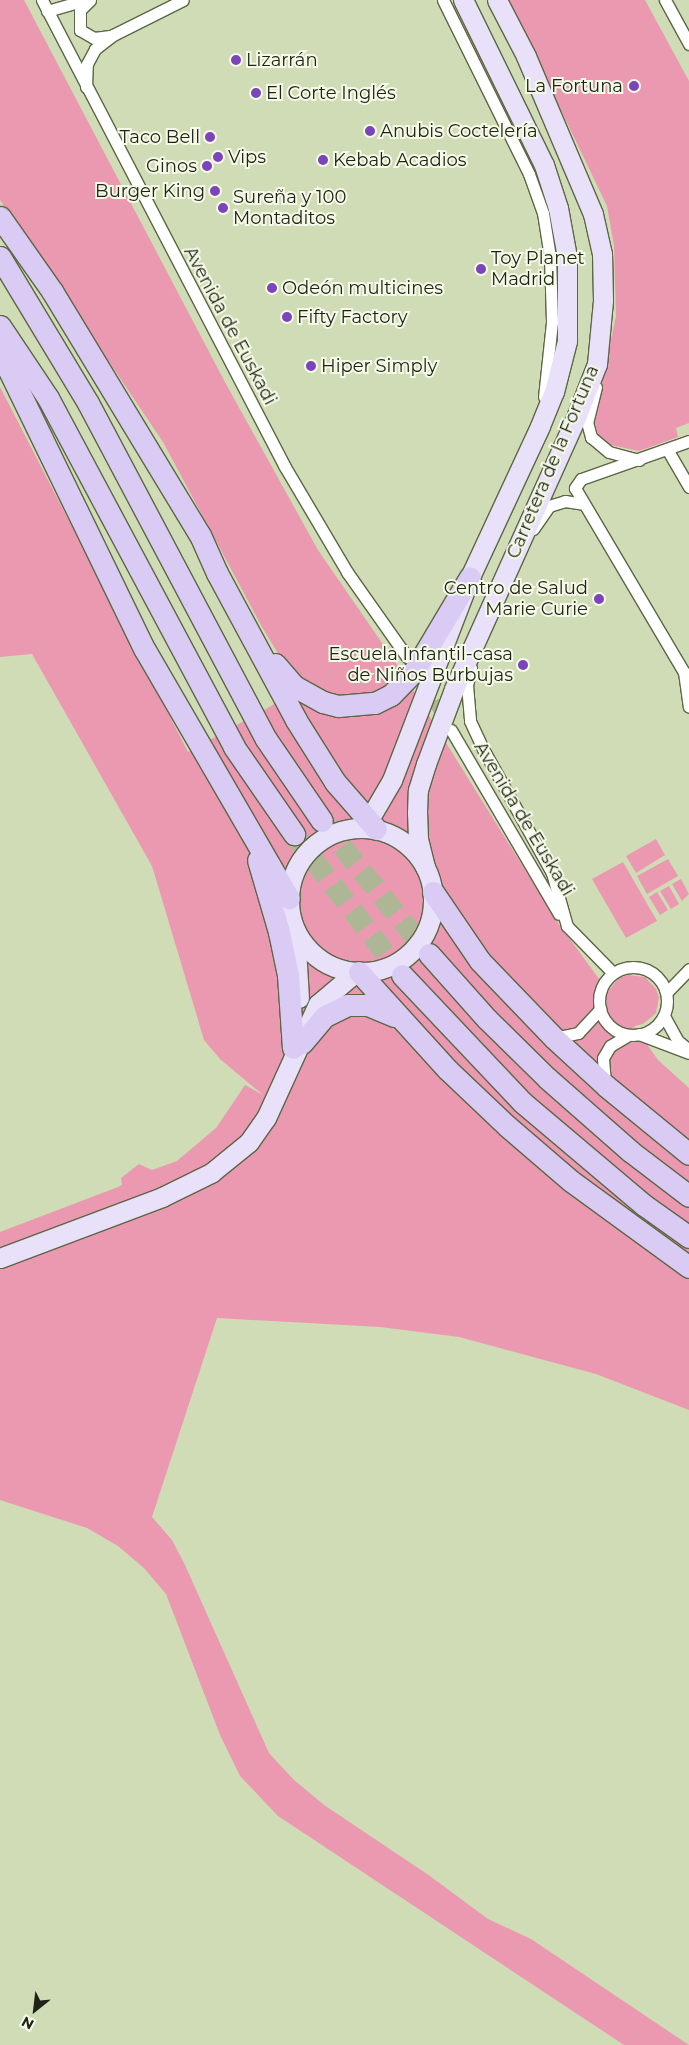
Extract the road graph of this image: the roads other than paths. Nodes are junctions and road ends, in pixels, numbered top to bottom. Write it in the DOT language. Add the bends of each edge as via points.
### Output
graph roads {
  1 [pos="85,0"];
  2 [pos="90,0"];
  3 [pos="183,0"];
  4 [pos="443,0"];
  5 [pos="463,0"];
  6 [pos="496,0"];
  7 [pos="665,0"];
  8 [pos="44,5"];
  9 [pos="113,35"];
  10 [pos="689,44"];
  11 [pos="86,89"];
  12 [pos="0,217"];
  13 [pos="0,257"];
  14 [pos="0,326"];
  15 [pos="0,352"];
  16 [pos="597,364"];
  17 [pos="540,426"];
  18 [pos="689,441"];
  19 [pos="666,449"];
  20 [pos="638,460"];
  21 [pos="689,487"];
  22 [pos="583,504"];
  23 [pos="513,557"];
  24 [pos="217,573"];
  25 [pos="470,577"];
  26 [pos="484,623"];
  27 [pos="407,657"];
  28 [pos="686,671"];
  29 [pos="689,707"];
  30 [pos="451,730"];
  31 [pos="245,820"];
  32 [pos="322,821"];
  33 [pos="370,827"];
  34 [pos="294,834"];
  35 [pos="425,867"];
  36 [pos="433,892"];
  37 [pos="289,898"];
  38 [pos="567,926"];
  39 [pos="295,928"];
  40 [pos="429,954"];
  41 [pos="689,969"];
  42 [pos="357,972"];
  43 [pos="612,973"];
  44 [pos="402,975"];
  45 [pos="667,992"];
  46 [pos="600,1009"];
  47 [pos="664,1016"];
  48 [pos="400,1019"];
  49 [pos="634,1034"];
  50 [pos="554,1038"];
  51 [pos="297,1046"];
  52 [pos="689,1052"];
  53 [pos="606,1086"];
  54 [pos="689,1154"];
  55 [pos="689,1196"];
  56 [pos="689,1238"];
  57 [pos="0,1258"];
  58 [pos="689,1267"];
  1 -- 8 [label="street"];
  2 -- 9 [label="street" via="80,10 80,30 94,38"];
  3 -- 9 [label="street"];
  4 -- 17 [label="street" via="529,174 543,213 550,257 552,322"];
  5 -- 17 [label="main road, Carretera de la Fortuna" via="544,165 558,208 567,257 567,340 554,392"];
  6 -- 16 [label="main road, Carretera de la Fortuna" via="532,70 594,214 602,254 603,300"];
  7 -- 10 [label="street"];
  8 -- 11 [label="street, Avenida de Euskadi"];
  9 -- 11 [label="street" via="95,49 87,64"];
  11 -- 27 [label="street, Avenida de Euskadi" via="285,467 348,572"];
  12 -- 24 [label="highway" via="52,291 200,535"];
  13 -- 32 [label="highway" via="88,403 266,739"];
  14 -- 34 [label="highway" via="48,398 234,747"];
  15 -- 31 [label="highway" via="145,650"];
  16 -- 20 [label="street" via="588,432 609,452"];
  16 -- 23 [label="main road, Carretera de la Fortuna"];
  17 -- 25 [label="main road, Carretera de la Fortuna"];
  18 -- 19 [label="street"];
  19 -- 20 [label="street"];
  19 -- 21 [label="street"];
  20 -- 22 [label="street" via="581,479 576,485 576,492"];
  22 -- 23 [label="street" via="565,501 549,506"];
  22 -- 28 [label="street"];
  23 -- 26 [label="main road, Carretera de la Fortuna"];
  24 -- 25 [label="highway" via="284,675 306,694 338,706 375,703 403,685"];
  24 -- 33 [label="highway" via="301,728 335,782"];
  25 -- 33 [label="main road, Carretera de la Fortuna" via="396,771"];
  26 -- 35 [label="main road, Carretera de la Fortuna" via="454,689 418,790 418,839"];
  26 -- 38 [label="street" via="466,685 470,721 552,873"];
  28 -- 29 [label="street"];
  30 -- 38 [label="street, Avenida de Euskadi"];
  31 -- 37 [label="highway"];
  31 -- 51 [label="highway" via="279,932"];
  33 -- 35 [label="main road" via="402,840"];
  33 -- 37 [label="main road" via="332,834 310,849 295,872"];
  35 -- 36 [label="main road"];
  36 -- 42 [label="main road" via="430,924 413,950 386,968"];
  36 -- 50 [label="highway" via="480,961"];
  37 -- 39 [label="main road"];
  38 -- 43 [label="street"];
  39 -- 42 [label="main road" via="306,946 322,960"];
  39 -- 51 [label="main road" via="299,1001"];
  40 -- 55 [label="highway" via="487,1019 547,1078"];
  41 -- 45 [label="street"];
  42 -- 48 [label="highway"];
  42 -- 51 [label="main road" via="318,1004"];
  43 -- 45 [label="street" via="628,967 645,968 662,982"];
  43 -- 46 [label="street" via="600,989"];
  44 -- 56 [label="highway" via="522,1102 644,1205"];
  45 -- 47 [label="street"];
  46 -- 49 [label="street" via="610,1026"];
  46 -- 50 [label="street" via="578,1033"];
  47 -- 49 [label="street" via="654,1029"];
  47 -- 52 [label="street" via="678,1041"];
  48 -- 51 [label="highway" via="368,1005 348,1005 325,1016"];
  48 -- 58 [label="highway" via="448,1070 521,1138 579,1187"];
  49 -- 52 [label="street"];
  49 -- 53 [label="street" via="610,1046 603,1058"];
  50 -- 53 [label="highway"];
  51 -- 57 [label="main road" via="286,1078 266,1118 249,1142 211,1173 162,1197"];
  53 -- 54 [label="highway"];
}
